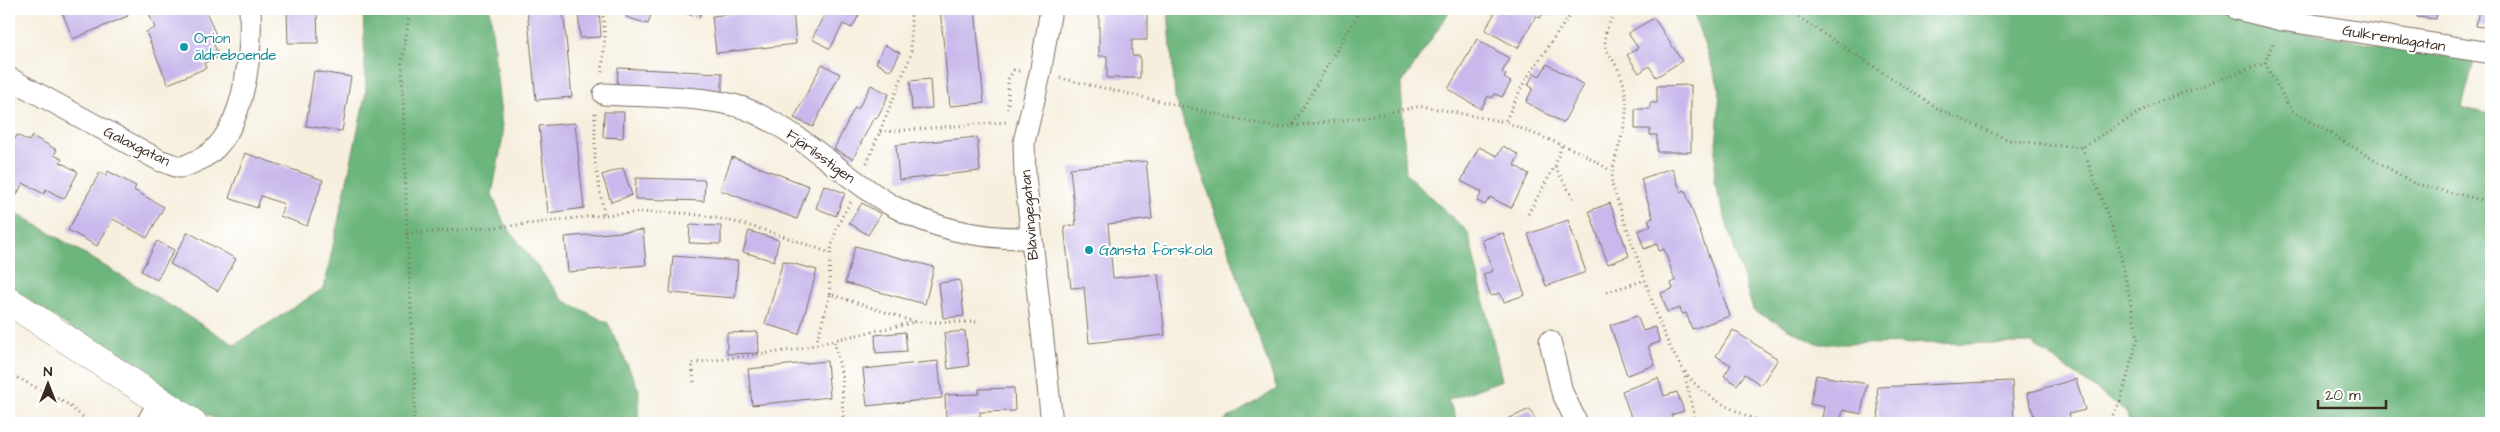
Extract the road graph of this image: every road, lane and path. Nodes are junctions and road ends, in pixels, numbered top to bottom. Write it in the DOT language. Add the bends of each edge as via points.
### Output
graph roads {
  1 [pos="250,9"];
  2 [pos="410,9"];
  3 [pos="909,9"];
  4 [pos="1051,9"];
  5 [pos="1361,9"];
  6 [pos="1574,9"];
  7 [pos="1616,9"];
  8 [pos="1786,9"];
  9 [pos="2237,9"];
  10 [pos="2491,53"];
  11 [pos="1040,74"];
  12 [pos="9,78"];
  13 [pos="604,94"];
  14 [pos="1008,122"];
  15 [pos="1505,122"];
  16 [pos="1292,126"];
  17 [pos="1008,131"];
  18 [pos="880,132"];
  19 [pos="1562,144"];
  20 [pos="2082,147"];
  21 [pos="1555,166"];
  22 [pos="1611,171"];
  23 [pos="862,185"];
  24 [pos="1575,201"];
  25 [pos="2491,202"];
  26 [pos="1528,214"];
  27 [pos="407,233"];
  28 [pos="1031,238"];
  29 [pos="830,253"];
  30 [pos="1645,280"];
  31 [pos="1608,292"];
  32 [pos="830,294"];
  33 [pos="9,301"];
  34 [pos="915,322"];
  35 [pos="976,322"];
  36 [pos="834,340"];
  37 [pos="1550,341"];
  38 [pos="816,344"];
  39 [pos="1683,369"];
  40 [pos="9,373"];
  41 [pos="694,382"];
  42 [pos="153,413"];
  43 [pos="90,423"];
  44 [pos="193,423"];
  45 [pos="414,423"];
  46 [pos="847,423"];
  47 [pos="1052,423"];
  48 [pos="1577,423"];
  49 [pos="1696,423"];
  50 [pos="1765,423"];
  51 [pos="2108,423"];
  1 -- 12 [label="street, Galaxgatan" via="252,39 248,68 231,124 218,146 200,160 180,167 161,161"];
  2 -- 27 [label="path" via="402,64"];
  3 -- 18 [label="path" via="911,55"];
  4 -- 11 [label="street, Blåvingegatan"];
  5 -- 16 [label="path"];
  6 -- 15 [label="path" via="1524,82"];
  7 -- 22 [label="path" via="1604,40 1623,82 1626,118 1623,138"];
  8 -- 20 [label="path" via="1940,110 2010,140"];
  9 -- 10 [label="street, Gulkremlagatan" via="2282,20"];
  11 -- 14 [label="path" via="1014,70 1011,73 1008,79"];
  11 -- 16 [label="path" via="1276,128"];
  11 -- 28 [label="street, Blåvingegatan" via="1024,142"];
  13 -- 23 [label="street, Fjärilsstigen" via="722,102 750,111 803,140"];
  14 -- 17 [label="path"];
  14 -- 18 [label="path"];
  15 -- 16 [label="path" via="1422,106"];
  15 -- 19 [label="path"];
  18 -- 23 [label="path" via="867,162"];
  19 -- 21 [label="path"];
  19 -- 22 [label="path"];
  20 -- 25 [label="path" via="2155,103 2265,63 2291,110 2416,184"];
  20 -- 51 [label="path" via="2118,242 2138,338 2120,402"];
  21 -- 24 [label="path"];
  21 -- 26 [label="path"];
  22 -- 30 [label="path" via="1614,196"];
  23 -- 28 [label="street, Fjärilsstigen" via="892,205 944,228 999,238"];
  23 -- 29 [label="path" via="844,213"];
  27 -- 29 [label="path" via="473,230 604,214 656,212 690,214 746,224"];
  27 -- 45 [label="path"];
  28 -- 47 [label="street, Blåvingegatan"];
  29 -- 32 [label="path"];
  30 -- 31 [label="path"];
  30 -- 39 [label="path" via="1662,329"];
  32 -- 34 [label="path"];
  32 -- 38 [label="path"];
  33 -- 42 [label="street"];
  34 -- 35 [label="path"];
  34 -- 36 [label="path"];
  36 -- 38 [label="path"];
  36 -- 46 [label="path" via="842,376 843,416"];
  37 -- 48 [label="street" via="1562,392"];
  38 -- 41 [label="path" via="692,363"];
  39 -- 49 [label="path"];
  39 -- 50 [label="path" via="1690,379 1717,400"];
  40 -- 43 [label="path" via="67,404"];
  42 -- 44 [label="street"];
}
